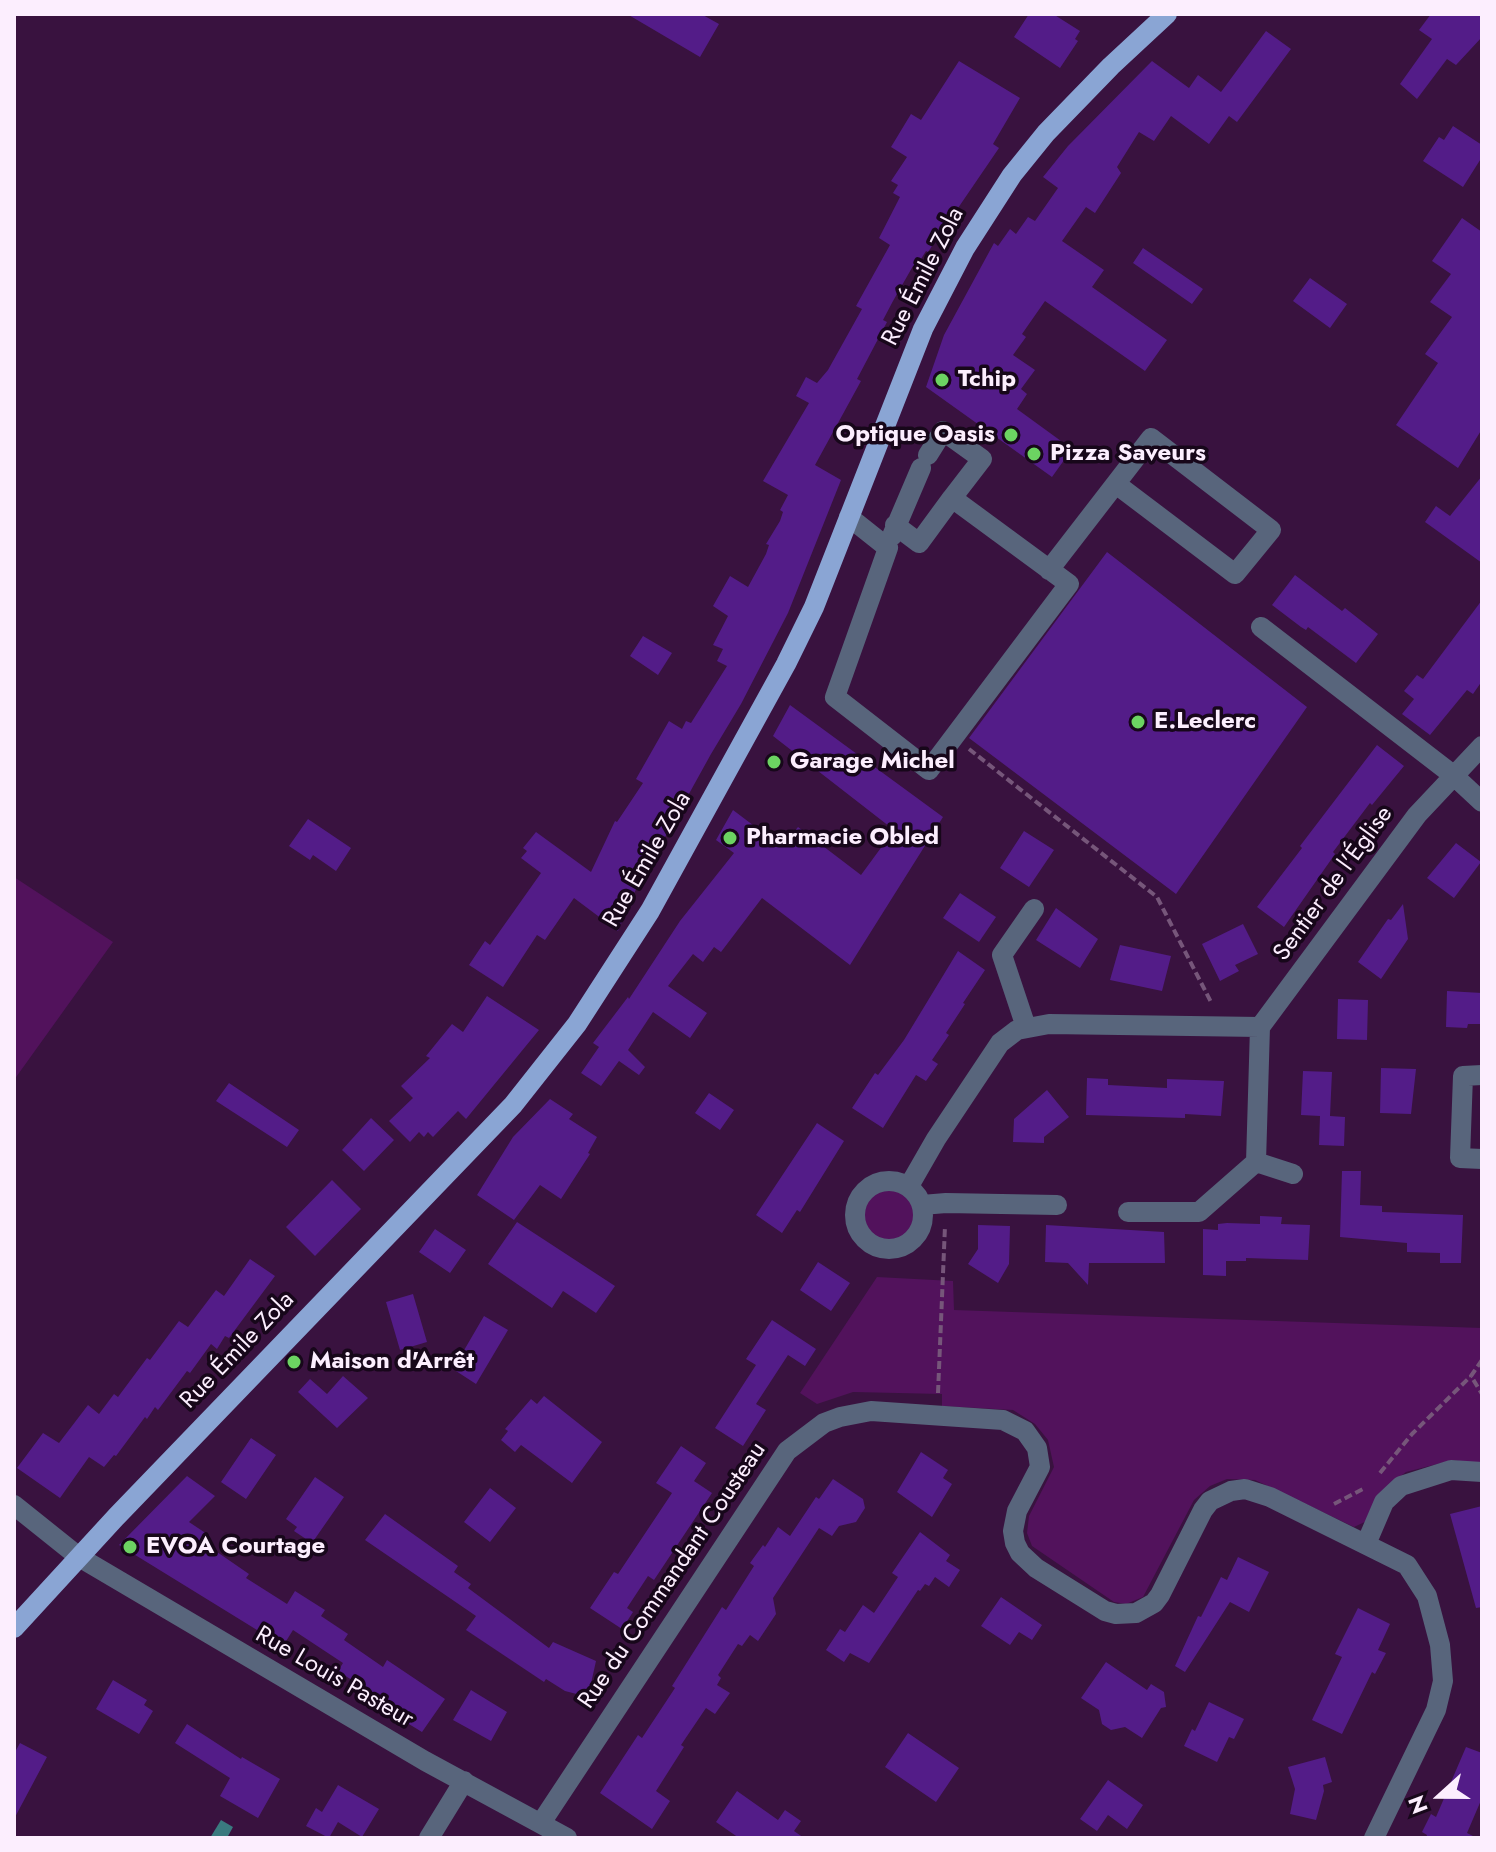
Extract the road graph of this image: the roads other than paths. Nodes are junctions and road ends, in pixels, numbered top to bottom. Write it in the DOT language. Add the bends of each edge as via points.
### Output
graph roads {
  1 [pos="1167,14"];
  2 [pos="1116,484"];
  3 [pos="952,498"];
  4 [pos="849,517"];
  5 [pos="895,525"];
  6 [pos="888,548"];
  7 [pos="1049,570"];
  8 [pos="1261,627"];
  9 [pos="1482,746"];
  10 [pos="1453,775"];
  11 [pos="1482,802"];
  12 [pos="1034,909"];
  13 [pos="1026,1027"];
  14 [pos="1260,1027"];
  15 [pos="1482,1075"];
  16 [pos="1482,1159"];
  17 [pos="1256,1162"];
  18 [pos="1293,1174"];
  19 [pos="909,1186"];
  20 [pos="922,1205"];
  21 [pos="1057,1205"];
  22 [pos="1128,1212"];
  23 [pos="1482,1472"];
  24 [pos="14,1505"];
  25 [pos="1366,1544"];
  26 [pos="79,1557"];
  27 [pos="14,1628"];
  28 [pos="464,1781"];
  29 [pos="541,1823"];
  30 [pos="429,1838"];
  31 [pos="567,1838"];
  32 [pos="1374,1838"];
  1 -- 4 [label="main road, Rue Émile Zola" via="1066,111 997,196 929,318"];
  2 -- 2 [label="street" via="1235,574 1271,530 1151,438"];
  2 -- 7 [label="street"];
  3 -- 5 [label="street" via="919,543"];
  3 -- 5 [label="street" via="982,459 943,431"];
  3 -- 7 [label="street"];
  4 -- 6 [label="street"];
  4 -- 26 [label="main road, Rue Émile Zola" via="780,677 650,911 577,1024 513,1105"];
  5 -- 6 [label="street"];
  6 -- 7 [label="street" via="835,697 929,770 1069,584"];
  8 -- 10 [label="street"];
  9 -- 10 [label="street, Sentier de l'Église"];
  10 -- 11 [label="street"];
  10 -- 14 [label="street, Sentier de l'Église" via="1417,815"];
  12 -- 13 [label="street" via="1002,955"];
  13 -- 14 [label="street"];
  13 -- 19 [label="street" via="1000,1043"];
  14 -- 17 [label="street"];
  15 -- 16 [label="street" via="1463,1076 1460,1158"];
  17 -- 18 [label="street"];
  17 -- 22 [label="street" via="1199,1212"];
  19 -- 20 [label="street"];
  19 -- 20 [label="street" via="886,1180 864,1190 854,1212 861,1235 881,1248 904,1246 921,1229"];
  20 -- 21 [label="street"];
  23 -- 25 [label="street" via="1451,1470 1401,1486 1384,1502"];
  24 -- 26 [label="street, Rue Louis Pasteur"];
  25 -- 29 [label="street, Rue du Commandant Cousteau" via="1257,1492 1220,1495 1203,1510 1154,1603 1126,1615 1105,1611 1036,1568 1015,1543 1017,1511 1040,1467 1032,1438 1015,1424 871,1411 840,1417 787,1451"];
  25 -- 32 [label="street, Rue du Commandant Cousteau" via="1407,1565 1415,1575 1427,1596 1443,1665 1436,1710"];
  26 -- 27 [label="main road, Rue Émile Zola"];
  26 -- 28 [label="street, Rue Louis Pasteur"];
  28 -- 29 [label="street, Rue Louis Pasteur"];
  28 -- 30 [label="street"];
  29 -- 31 [label="street, Rue Louis Pasteur"];
}
